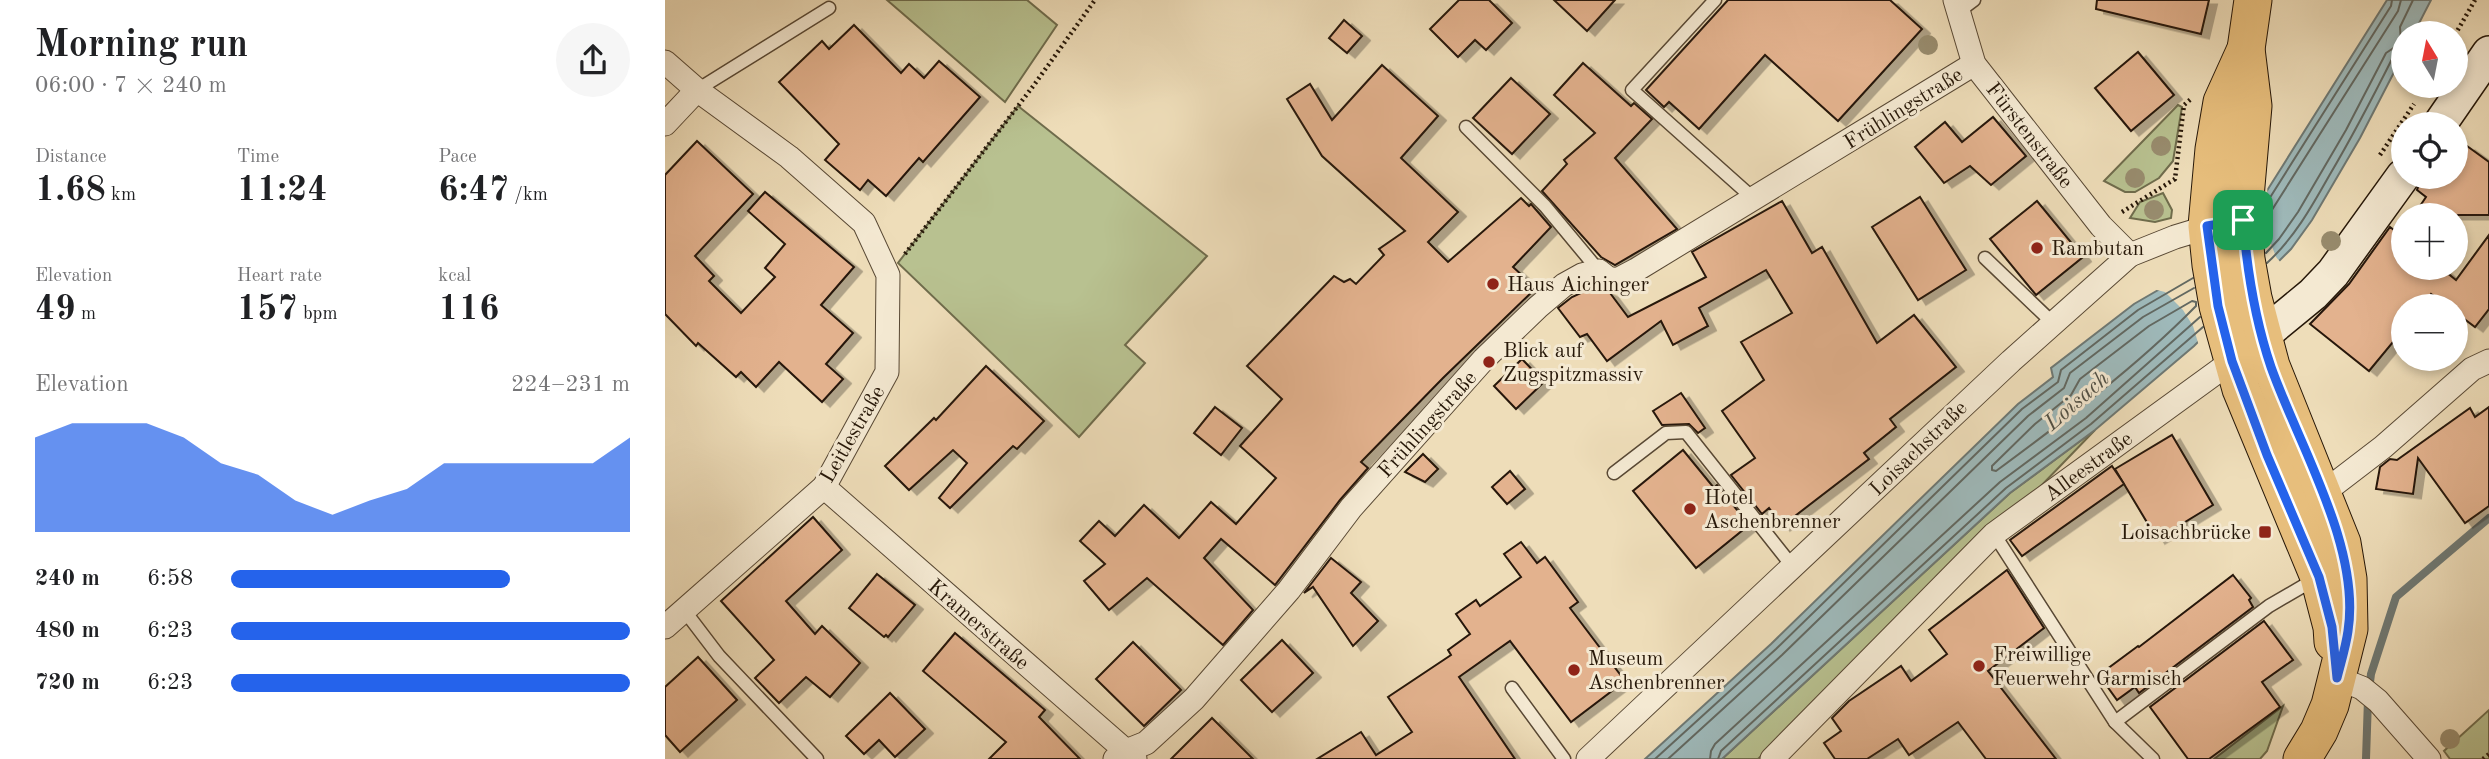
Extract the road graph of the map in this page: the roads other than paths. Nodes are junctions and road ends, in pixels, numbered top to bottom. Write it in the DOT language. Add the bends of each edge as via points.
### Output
graph roads {
  1 [pos="1715,0"];
  2 [pos="2253,0"];
  3 [pos="1962,4"];
  4 [pos="829,8"];
  5 [pos="2246,50"];
  6 [pos="2489,53"];
  7 [pos="665,62"];
  8 [pos="1974,64"];
  9 [pos="697,90"];
  10 [pos="2448,112"];
  11 [pos="665,124"];
  12 [pos="1466,127"];
  13 [pos="2394,189"];
  14 [pos="1754,199"];
  15 [pos="2244,204"];
  16 [pos="2207,226"];
  17 [pos="2130,256"];
  18 [pos="1985,258"];
  19 [pos="1599,271"];
  20 [pos="2054,324"];
  21 [pos="2262,336"];
  22 [pos="2228,344"];
  23 [pos="2489,362"];
  24 [pos="1614,473"];
  25 [pos="824,487"];
  26 [pos="2323,493"];
  27 [pos="1994,534"];
  28 [pos="1793,567"];
  29 [pos="2319,577"];
  30 [pos="684,610"];
  31 [pos="665,627"];
  32 [pos="2337,678"];
  33 [pos="1512,688"];
  34 [pos="2115,722"];
  35 [pos="1125,756"];
  36 [pos="817,759"];
  37 [pos="1564,759"];
  38 [pos="1588,759"];
  39 [pos="1772,759"];
  40 [pos="2153,759"];
  41 [pos="2302,759"];
  42 [pos="2429,759"];
  1 -- 14 [label="lane" via="1632,90"];
  2 -- 5 [label="main road"];
  3 -- 8 [label="street, Fürstenstraße"];
  4 -- 9 [label="lane"];
  5 -- 15 [label="main road" via="2253,106"];
  5 -- 16 [label="main road" via="2223,102"];
  6 -- 10 [label="street"];
  7 -- 9 [label="street, Leitlestraße"];
  8 -- 14 [label="street, Frühlingstraße"];
  8 -- 17 [label="street, Fürstenstraße" via="2101,226"];
  9 -- 11 [label="street"];
  9 -- 25 [label="street, Leitlestraße" via="789,157 864,223 888,275 887,372"];
  12 -- 19 [label="lane" via="1545,206"];
  13 -- 21 [label="street, Alleestraße" via="2333,273"];
  14 -- 19 [label="street, Frühlingstraße" via="1617,280"];
  15 -- 16 [label="street, Loisachstraße"];
  15 -- 21 [label="main road" via="2246,259"];
  16 -- 17 [label="street, Loisachstraße"];
  16 -- 22 [label="main road"];
  17 -- 20 [label="street, Loisachstraße"];
  18 -- 20 [label="lane"];
  19 -- 35 [label="street, Frühlingstraße" via="1564,285 1484,359 1351,508 1289,590 1194,699"];
  20 -- 28 [label="street, Loisachstraße"];
  21 -- 22 [label="street, Alleestraße"];
  21 -- 26 [label="main road"];
  22 -- 27 [label="street, Alleestraße"];
  22 -- 29 [label="main road" via="2267,455"];
  23 -- 26 [label="street" via="2472,369"];
  24 -- 28 [label="lane" via="1666,433 1686,432"];
  25 -- 30 [label="street, Leitlestraße"];
  25 -- 35 [label="street, Kramerstraße"];
  26 -- 32 [label="main road" via="2342,543 2348,579 2349,629"];
  27 -- 34 [label="lane"];
  27 -- 39 [label="street, Alleestraße"];
  28 -- 38 [label="street, Loisachstraße"];
  29 -- 32 [label="main road" via="2332,627"];
  29 -- 34 [label="lane" via="2269,606"];
  30 -- 31 [label="street, Leitlestraße"];
  30 -- 36 [label="lane" via="719,656"];
  32 -- 41 [label="main road" via="2330,705"];
  32 -- 42 [label="street" via="2362,688 2378,701"];
  33 -- 37 [label="lane"];
  34 -- 40 [label="lane"];
}
